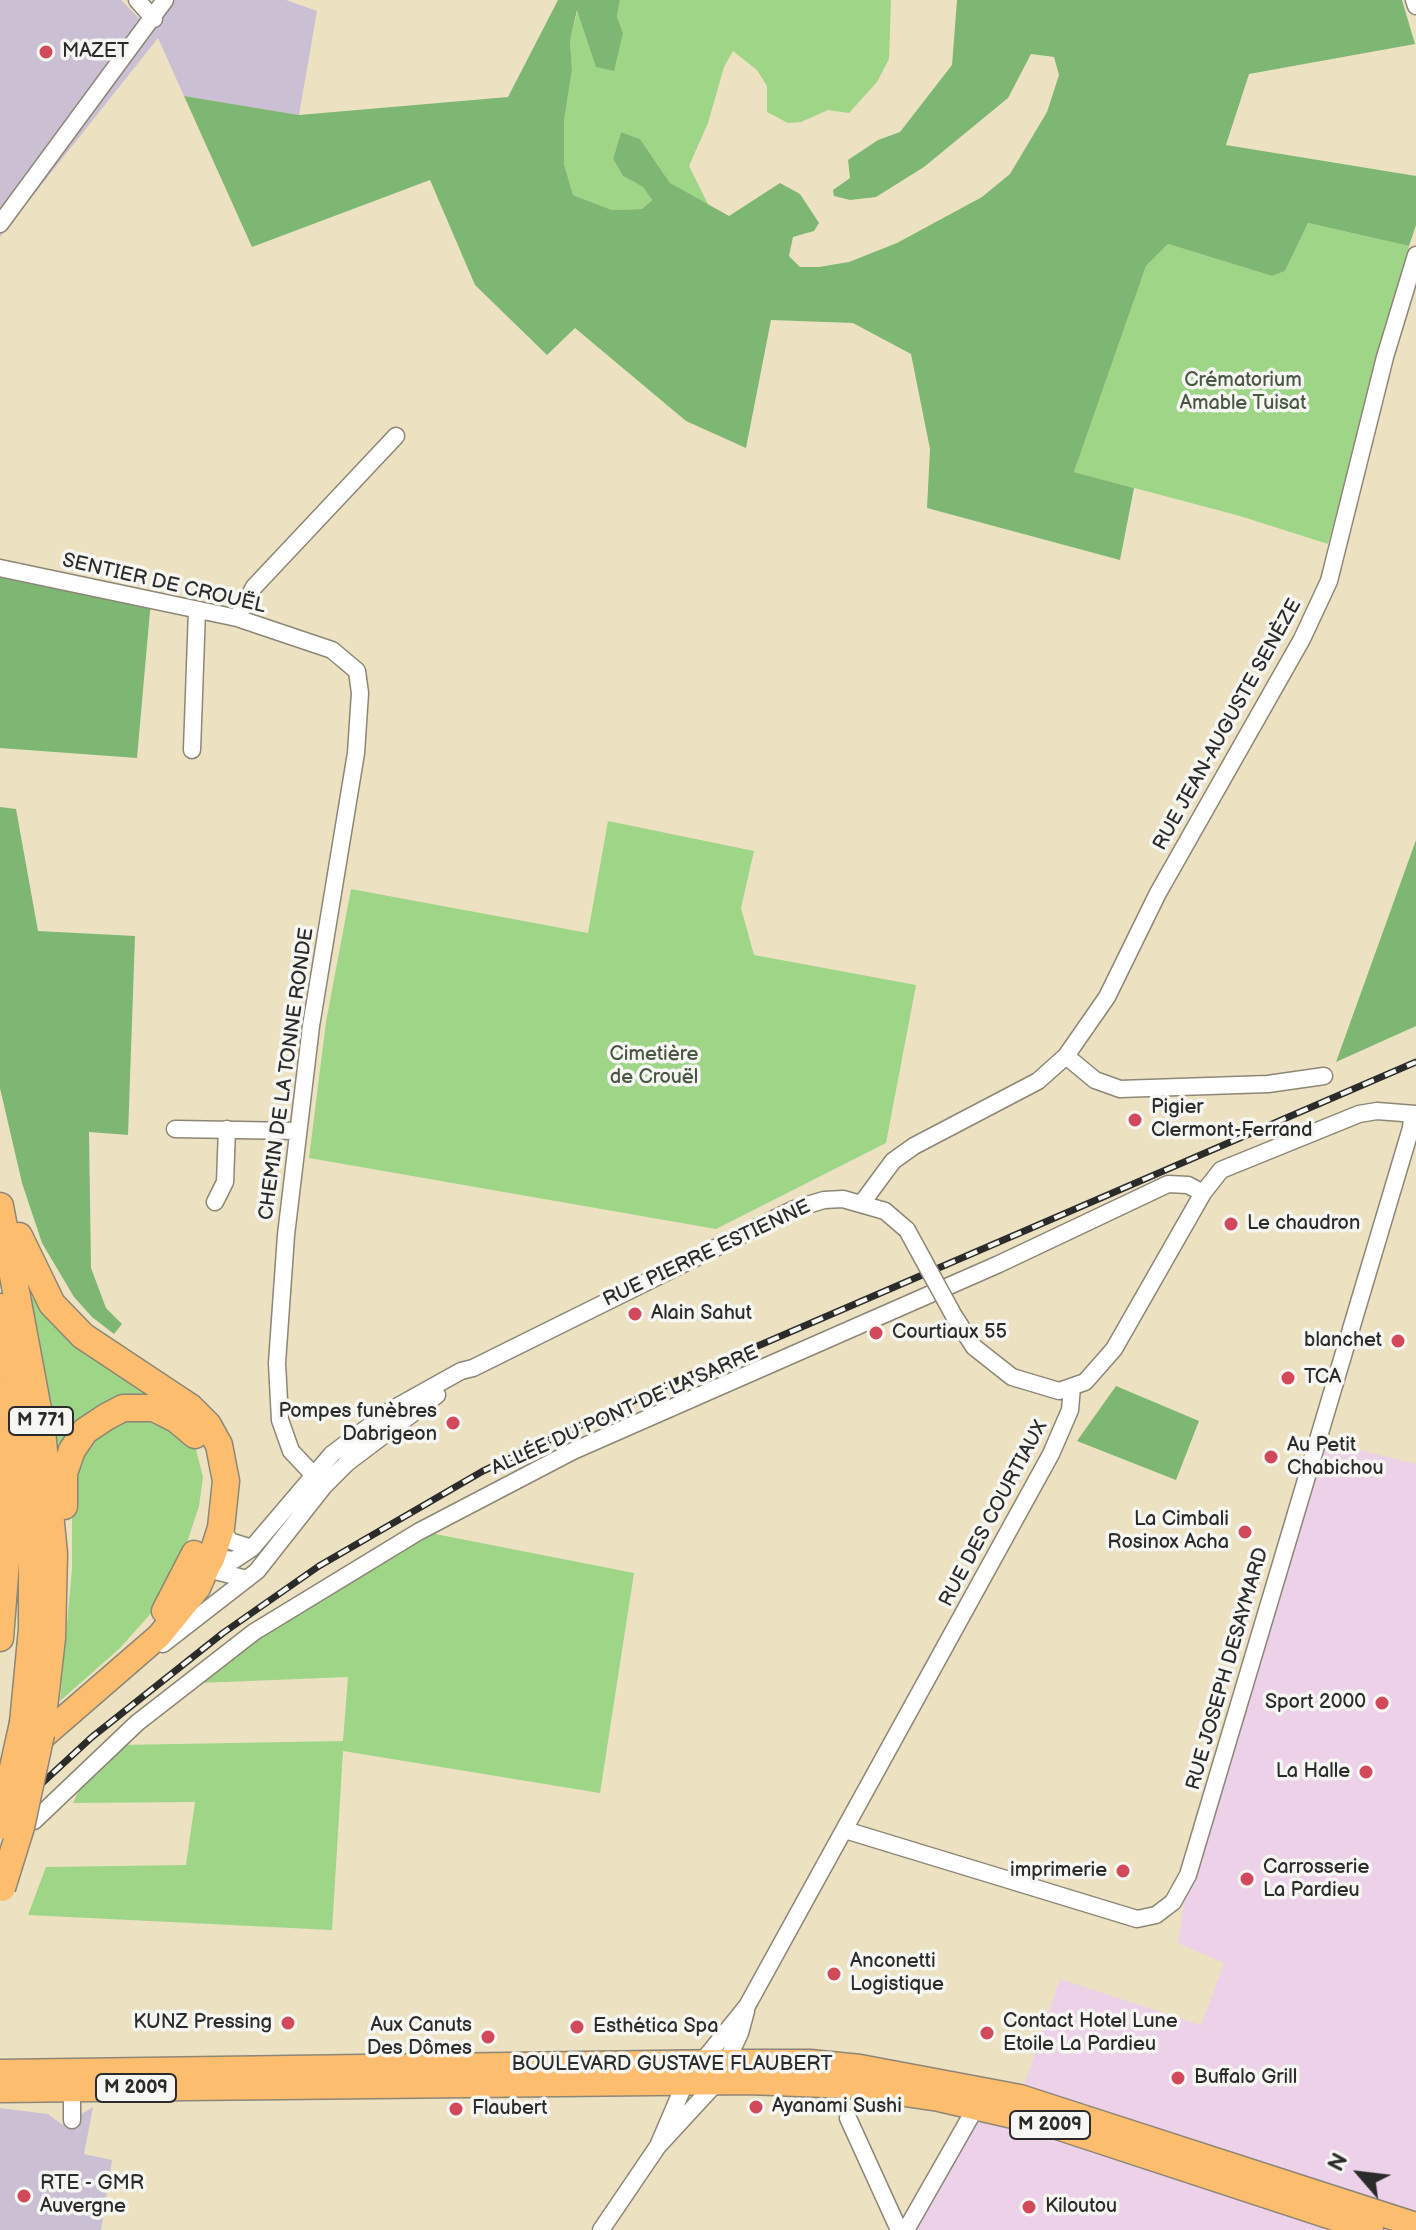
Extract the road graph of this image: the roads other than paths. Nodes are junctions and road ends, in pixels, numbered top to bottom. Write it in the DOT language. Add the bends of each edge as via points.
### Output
graph roads {
  1 [pos="137,0"];
  2 [pos="165,0"];
  3 [pos="1414,0"];
  4 [pos="1416,6"];
  5 [pos="154,19"];
  6 [pos="0,224"];
  7 [pos="1416,255"];
  8 [pos="396,436"];
  9 [pos="0,568"];
  10 [pos="197,610"];
  11 [pos="237,618"];
  12 [pos="357,671"];
  13 [pos="192,750"];
  14 [pos="1066,1056"];
  15 [pos="1324,1076"];
  16 [pos="1414,1114"];
  17 [pos="175,1129"];
  18 [pos="227,1129"];
  19 [pos="298,1131"];
  20 [pos="0,1188"];
  21 [pos="1203,1193"];
  22 [pos="215,1202"];
  23 [pos="862,1203"];
  24 [pos="0,1206"];
  25 [pos="0,1307"];
  26 [pos="0,1384"];
  27 [pos="1072,1387"];
  28 [pos="318,1480"];
  29 [pos="221,1528"];
  30 [pos="252,1548"];
  31 [pos="201,1562"];
  32 [pos="247,1579"];
  33 [pos="0,1638"];
  34 [pos="52,1638"];
  35 [pos="98,1688"];
  36 [pos="12,1753"];
  37 [pos="0,1774"];
  38 [pos="34,1821"];
  39 [pos="0,1826"];
  40 [pos="845,1830"];
  41 [pos="1,1891"];
  42 [pos="747,2006"];
  43 [pos="740,2033"];
  44 [pos="700,2062"];
  45 [pos="760,2062"];
  46 [pos="0,2072"];
  47 [pos="722,2072"];
  48 [pos="649,2082"];
  49 [pos="685,2083"];
  50 [pos="0,2090"];
  51 [pos="72,2090"];
  52 [pos="976,2107"];
  53 [pos="669,2118"];
  54 [pos="848,2118"];
  55 [pos="72,2120"];
  56 [pos="658,2146"];
  57 [pos="1416,2225"];
  58 [pos="601,2230"];
  59 [pos="899,2230"];
  60 [pos="906,2230"];
  61 [pos="1371,2230"];
  1 -- 5 [label="street"];
  2 -- 5 [label="street"];
  3 -- 4 [label="street"];
  5 -- 6 [label="street"];
  7 -- 14 [label="street, RUE JEAN-AUGUSTE SENÈZE" via="1388,344 1329,581 1107,997"];
  8 -- 11 [label="street" via="254,587"];
  9 -- 10 [label="street, SENTIER DE CROUËL"];
  10 -- 11 [label="street, SENTIER DE CROUËL"];
  10 -- 13 [label="street"];
  11 -- 12 [label="street, SENTIER DE CROUËL" via="332,650"];
  12 -- 19 [label="street, CHEMIN DE LA TONNE RONDE" via="356,753"];
  14 -- 15 [label="street" via="1095,1080 1120,1089 1253,1085"];
  14 -- 23 [label="street" via="1017,1094 893,1161"];
  16 -- 21 [label="street" via="1359,1114 1221,1170"];
  16 -- 40 [label="street, RUE JOSEPH DESAYMARD" via="1188,1875 1173,1902 1156,1915 1137,1919"];
  17 -- 18 [label="street"];
  18 -- 19 [label="street"];
  18 -- 22 [label="street" via="225,1182"];
  19 -- 28 [label="street, CHEMIN DE LA TONNE RONDE" via="276,1395 291,1451"];
  20 -- 29 [label="highway" via="26,1256 52,1304 83,1336 190,1407 208,1425 224,1463"];
  21 -- 27 [label="street" via="1114,1349 1092,1375"];
  21 -- 38 [label="street, ALLÉE DU PONT DE LA SARRE" via="1188,1185 1168,1184 573,1451 452,1513 254,1632 137,1723"];
  23 -- 27 [label="street, bridge" via="885,1211 907,1230 974,1347 1012,1377 1046,1390"];
  23 -- 28 [label="street, RUE PIERRE ESTIENNE" via="824,1200 794,1209 461,1371 353,1436"];
  24 -- 34 [label="highway, M 771" via="42,1431 54,1554"];
  25 -- 39 [label="highway, M 771, bridge" via="32,1511 32,1629 23,1723"];
  26 -- 33 [label="highway" via="7,1474"];
  27 -- 40 [label="street, RUE DES COURTIAUX" via="1070,1410 1051,1454"];
  28 -- 30 [label="street, RUE PIERRE ESTIENNE"];
  28 -- 32 [label="street, RUE PIERRE ESTIENNE" via="270,1557"];
  29 -- 30 [label="street" via="230,1541"];
  29 -- 31 [label="highway"];
  30 -- 31 [label="street" via="234,1560"];
  31 -- 32 [label="street"];
  31 -- 34 [label="highway" via="210,1488 208,1462 197,1437 154,1408 123,1408 85,1431 64,1473 63,1602"];
  31 -- 35 [label="main road, RUE PIERRE ESTIENNE" via="171,1623"];
  32 -- 35 [label="street, RUE PIERRE ESTIENNE" via="117,1683"];
  34 -- 41 [label="highway, M 771, bridge" via="35,1769"];
  35 -- 36 [label="main road, RUE PIERRE ESTIENNE"];
  36 -- 37 [label="main road, RUE PIERRE ESTIENNE"];
  40 -- 42 [label="street, RUE DES COURTIAUX"];
  42 -- 43 [label="street"];
  42 -- 44 [label="street, RUE DES COURTIAUX"];
  43 -- 45 [label="street"];
  43 -- 47 [label="street"];
  44 -- 46 [label="main road, BOULEVARD GUSTAVE FLAUBERT / M 2009"];
  44 -- 47 [label="main road, BOULEVARD GUSTAVE FLAUBERT / M 2009"];
  44 -- 49 [label="street, RUE DES COURTIAUX"];
  45 -- 47 [label="main road, BOULEVARD GUSTAVE FLAUBERT / M 2009"];
  45 -- 57 [label="main road, BOULEVARD GUSTAVE FLAUBERT / M 2009" via="860,2067 1020,2097"];
  47 -- 49 [label="main road, BOULEVARD GUSTAVE FLAUBERT / M 2009"];
  47 -- 52 [label="main road, BOULEVARD GUSTAVE FLAUBERT / M 2009"];
  47 -- 56 [label="street"];
  48 -- 49 [label="main road, BOULEVARD GUSTAVE FLAUBERT / M 2009"];
  48 -- 51 [label="main road, BOULEVARD GUSTAVE FLAUBERT / M 2009"];
  48 -- 53 [label="street"];
  49 -- 53 [label="street, RUE DES COURTIAUX"];
  50 -- 51 [label="main road, BOULEVARD GUSTAVE FLAUBERT / M 2009"];
  51 -- 55 [label="street"];
  52 -- 60 [label="street"];
  52 -- 61 [label="main road, BOULEVARD GUSTAVE FLAUBERT / M 2009" via="1048,2124"];
  53 -- 56 [label="street, RUE DES COURTIAUX"];
  54 -- 59 [label="street"];
  56 -- 58 [label="street"];
}
